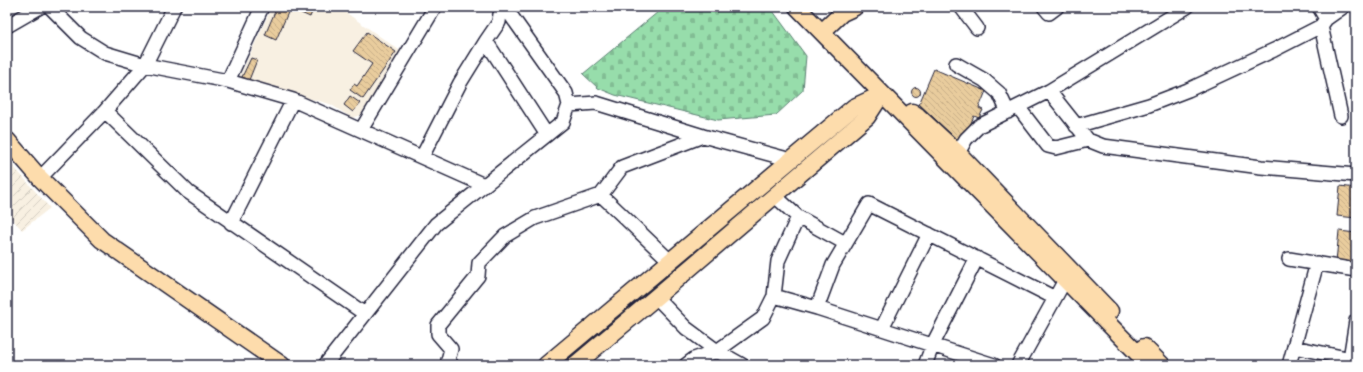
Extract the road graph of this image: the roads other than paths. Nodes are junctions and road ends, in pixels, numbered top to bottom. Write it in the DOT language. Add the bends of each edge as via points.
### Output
graph roads {
  1 [pos="40,7"];
  2 [pos="50,7"];
  3 [pos="174,7"];
  4 [pos="262,7"];
  5 [pos="435,7"];
  6 [pos="797,7"];
  7 [pos="961,7"];
  8 [pos="1044,7"];
  9 [pos="1057,7"];
  10 [pos="1187,7"];
  11 [pos="1319,7"];
  12 [pos="1343,7"];
  13 [pos="503,9"];
  14 [pos="844,9"];
  15 [pos="1323,22"];
  16 [pos="7,26"];
  17 [pos="977,28"];
  18 [pos="822,32"];
  19 [pos="486,41"];
  20 [pos="956,64"];
  21 [pos="145,65"];
  22 [pos="228,81"];
  23 [pos="1050,91"];
  24 [pos="882,94"];
  25 [pos="293,100"];
  26 [pos="569,105"];
  27 [pos="1013,109"];
  28 [pos="105,111"];
  29 [pos="1341,116"];
  30 [pos="1076,126"];
  31 [pos="361,130"];
  32 [pos="547,135"];
  33 [pos="703,136"];
  34 [pos="7,140"];
  35 [pos="1088,140"];
  36 [pos="422,157"];
  37 [pos="954,158"];
  38 [pos="791,160"];
  39 [pos="1356,175"];
  40 [pos="40,178"];
  41 [pos="484,185"];
  42 [pos="601,194"];
  43 [pos="774,195"];
  44 [pos="798,217"];
  45 [pos="231,223"];
  46 [pos="929,234"];
  47 [pos="845,243"];
  48 [pos="977,258"];
  49 [pos="1289,259"];
  50 [pos="670,261"];
  51 [pos="1317,263"];
  52 [pos="1356,270"];
  53 [pos="1065,280"];
  54 [pos="774,296"];
  55 [pos="656,298"];
  56 [pos="1055,298"];
  57 [pos="817,308"];
  58 [pos="365,314"];
  59 [pos="1356,321"];
  60 [pos="882,328"];
  61 [pos="933,344"];
  62 [pos="1294,346"];
  63 [pos="717,351"];
  64 [pos="1352,361"];
  65 [pos="585,362"];
  66 [pos="282,365"];
  67 [pos="325,365"];
  68 [pos="452,365"];
  69 [pos="546,365"];
  70 [pos="686,365"];
  71 [pos="742,365"];
  72 [pos="925,365"];
  73 [pos="994,365"];
  74 [pos="1018,365"];
  75 [pos="1149,365"];
  76 [pos="1162,365"];
  77 [pos="1289,365"];
  1 -- 16 [label="street"];
  2 -- 21 [label="street" via="81,38 105,52"];
  3 -- 21 [label="street"];
  4 -- 22 [label="street"];
  5 -- 31 [label="street"];
  6 -- 18 [label="main road"];
  7 -- 17 [label="street"];
  8 -- 9 [label="street" via="1049,13"];
  10 -- 23 [label="street"];
  11 -- 15 [label="street"];
  12 -- 15 [label="street"];
  13 -- 19 [label="street" via="499,22"];
  13 -- 26 [label="street" via="566,93"];
  14 -- 18 [label="main road"];
  15 -- 29 [label="street"];
  15 -- 30 [label="street" via="1274,50 1188,90 1149,105"];
  18 -- 24 [label="main road"];
  19 -- 32 [label="street"];
  19 -- 36 [label="street" via="460,83"];
  20 -- 27 [label="street" via="984,80"];
  21 -- 22 [label="street"];
  21 -- 28 [label="street"];
  22 -- 25 [label="street"];
  23 -- 27 [label="street"];
  23 -- 30 [label="street"];
  24 -- 37 [label="main road" via="918,116"];
  24 -- 38 [label="main road" via="854,107"];
  24 -- 43 [label="main road" via="867,117"];
  25 -- 31 [label="street"];
  25 -- 45 [label="street"];
  26 -- 32 [label="street" via="563,122"];
  26 -- 33 [label="street" via="596,103"];
  27 -- 35 [label="street" via="1048,146 1056,148"];
  27 -- 37 [label="street" via="980,126 966,139"];
  28 -- 40 [label="street"];
  28 -- 45 [label="street" via="188,192"];
  30 -- 35 [label="street"];
  31 -- 36 [label="street"];
  32 -- 41 [label="street"];
  33 -- 38 [label="street"];
  33 -- 42 [label="street" via="622,167"];
  34 -- 40 [label="main road"];
  35 -- 39 [label="street" via="1103,146 1261,167"];
  36 -- 41 [label="street"];
  37 -- 53 [label="main road"];
  37 -- 76 [label="main road"];
  38 -- 50 [label="main road"];
  40 -- 66 [label="main road" via="102,240"];
  41 -- 58 [label="street" via="436,224"];
  42 -- 50 [label="street"];
  42 -- 68 [label="street" via="535,218 505,236 478,263 478,276 438,325 438,334 451,349 448,360"];
  43 -- 44 [label="street"];
  43 -- 55 [label="main road"];
  44 -- 47 [label="street"];
  44 -- 54 [label="street" via="778,261"];
  45 -- 58 [label="street"];
  46 -- 47 [label="street" via="869,204"];
  46 -- 48 [label="street"];
  46 -- 60 [label="street"];
  47 -- 57 [label="street" via="833,265"];
  48 -- 56 [label="street"];
  48 -- 61 [label="street"];
  49 -- 51 [label="street"];
  50 -- 69 [label="main road"];
  51 -- 52 [label="street"];
  51 -- 62 [label="street"];
  53 -- 56 [label="street"];
  53 -- 75 [label="main road"];
  54 -- 57 [label="street"];
  54 -- 63 [label="street" via="763,318"];
  55 -- 63 [label="street" via="686,328"];
  55 -- 65 [label="main road"];
  56 -- 74 [label="street"];
  57 -- 60 [label="street"];
  58 -- 67 [label="street"];
  59 -- 64 [label="street"];
  60 -- 61 [label="street"];
  61 -- 72 [label="street"];
  61 -- 73 [label="street"];
  62 -- 64 [label="street"];
  62 -- 77 [label="street"];
  63 -- 70 [label="street" via="694,359"];
  63 -- 71 [label="street"];
}
